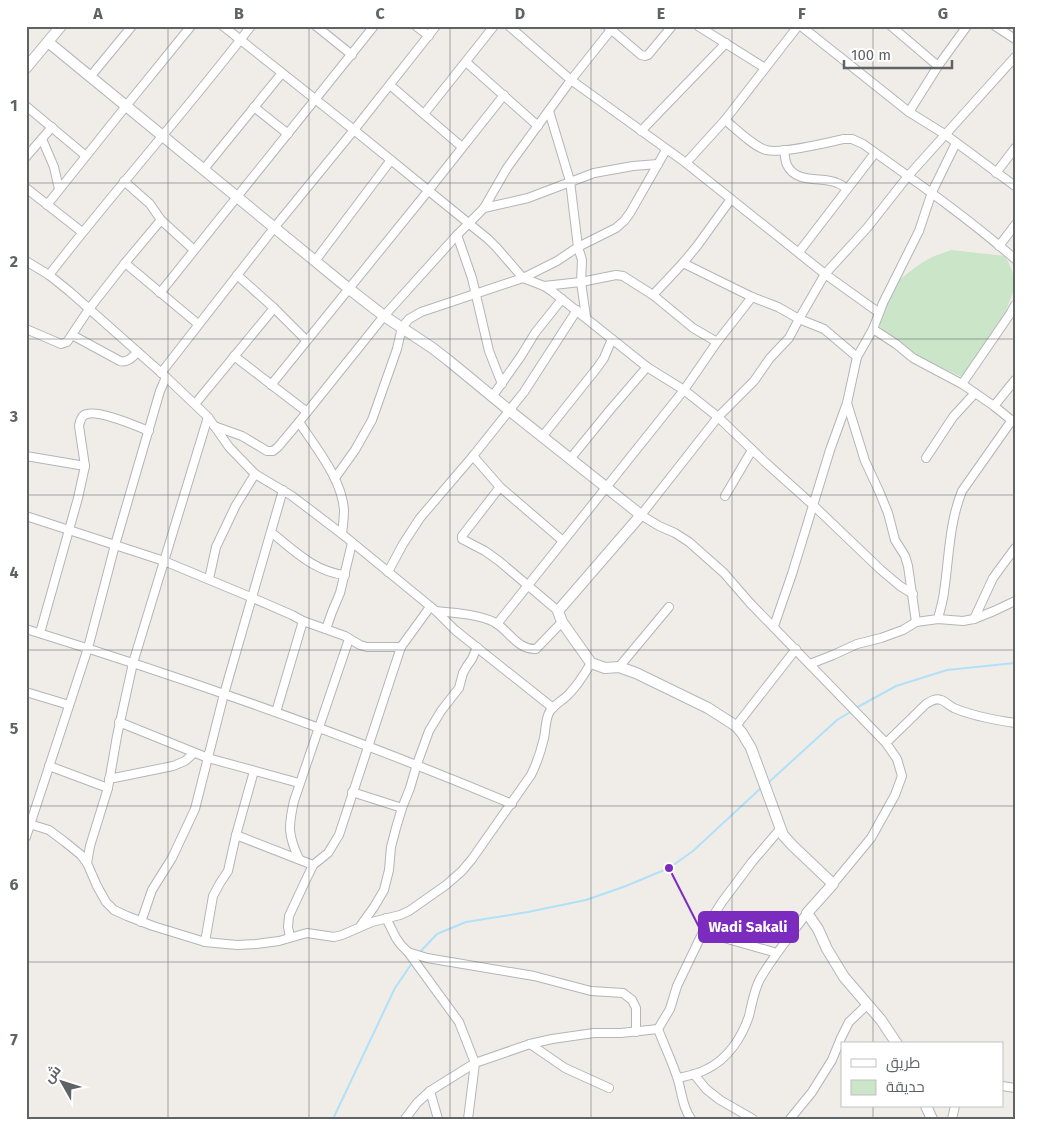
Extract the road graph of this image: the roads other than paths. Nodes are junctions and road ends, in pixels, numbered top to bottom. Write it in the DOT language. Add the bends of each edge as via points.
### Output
graph roads {
  1 [pos="61,26"];
  2 [pos="132,26"];
  3 [pos="191,26"];
  4 [pos="223,26"];
  5 [pos="251,26"];
  6 [pos="316,26"];
  7 [pos="374,26"];
  8 [pos="416,26"];
  9 [pos="436,26"];
  10 [pos="494,26"];
  11 [pos="509,26"];
  12 [pos="672,26"];
  13 [pos="698,26"];
  14 [pos="799,26"];
  15 [pos="891,26"];
  16 [pos="967,26"];
  17 [pos="995,26"];
  18 [pos="611,27"];
  19 [pos="429,36"];
  20 [pos="241,40"];
  21 [pos="1015,40"];
  22 [pos="48,42"];
  23 [pos="726,43"];
  24 [pos="352,55"];
  25 [pos="1015,57"];
  26 [pos="466,62"];
  27 [pos="938,66"];
  28 [pos="26,68"];
  29 [pos="765,68"];
  30 [pos="282,73"];
  31 [pos="90,77"];
  32 [pos="571,80"];
  33 [pos="390,85"];
  34 [pos="504,95"];
  35 [pos="316,100"];
  36 [pos="26,106"];
  37 [pos="126,106"];
  38 [pos="254,107"];
  39 [pos="549,111"];
  40 [pos="909,112"];
  41 [pos="424,114"];
  42 [pos="725,120"];
  43 [pos="538,126"];
  44 [pos="52,127"];
  45 [pos="354,130"];
  46 [pos="641,132"];
  47 [pos="288,134"];
  48 [pos="946,135"];
  49 [pos="163,136"];
  50 [pos="42,139"];
  51 [pos="956,143"];
  52 [pos="462,147"];
  53 [pos="1015,148"];
  54 [pos="666,150"];
  55 [pos="784,150"];
  56 [pos="875,153"];
  57 [pos="86,156"];
  58 [pos="26,157"];
  59 [pos="391,160"];
  60 [pos="1015,162"];
  61 [pos="686,163"];
  62 [pos="1003,163"];
  63 [pos="658,164"];
  64 [pos="204,169"];
  65 [pos="996,173"];
  66 [pos="908,176"];
  67 [pos="124,181"];
  68 [pos="570,181"];
  69 [pos="1015,186"];
  70 [pos="26,188"];
  71 [pos="60,189"];
  72 [pos="847,189"];
  73 [pos="428,191"];
  74 [pos="932,192"];
  75 [pos="237,197"];
  76 [pos="731,199"];
  77 [pos="47,205"];
  78 [pos="484,208"];
  79 [pos="161,220"];
  80 [pos="468,224"];
  81 [pos="1015,225"];
  82 [pos="274,228"];
  83 [pos="82,232"];
  84 [pos="457,235"];
  85 [pos="999,246"];
  86 [pos="578,247"];
  87 [pos="194,250"];
  88 [pos="799,252"];
  89 [pos="1015,260"];
  90 [pos="26,261"];
  91 [pos="315,261"];
  92 [pos="125,263"];
  93 [pos="683,263"];
  94 [pos="825,274"];
  95 [pos="49,275"];
  96 [pos="237,275"];
  97 [pos="523,278"];
  98 [pos="581,282"];
  99 [pos="544,286"];
  100 [pos="348,288"];
  101 [pos="160,293"];
  102 [pos="475,294"];
  103 [pos="653,294"];
  104 [pos="752,297"];
  105 [pos="562,298"];
  106 [pos="1015,305"];
  107 [pos="89,308"];
  108 [pos="274,308"];
  109 [pos="577,310"];
  110 [pos="878,312"];
  111 [pos="384,316"];
  112 [pos="586,317"];
  113 [pos="798,319"];
  114 [pos="198,324"];
  115 [pos="402,327"];
  116 [pos="873,328"];
  117 [pos="26,329"];
  118 [pos="72,335"];
  119 [pos="612,339"];
  120 [pos="306,340"];
  121 [pos="717,342"];
  122 [pos="138,352"];
  123 [pos="234,356"];
  124 [pos="857,357"];
  125 [pos="647,367"];
  126 [pos="163,375"];
  127 [pos="1015,380"];
  128 [pos="502,384"];
  129 [pos="962,384"];
  130 [pos="271,385"];
  131 [pos="684,390"];
  132 [pos="975,393"];
  133 [pos="492,397"];
  134 [pos="847,403"];
  135 [pos="195,404"];
  136 [pos="994,406"];
  137 [pos="510,411"];
  138 [pos="307,412"];
  139 [pos="208,417"];
  140 [pos="718,417"];
  141 [pos="299,422"];
  142 [pos="1013,422"];
  143 [pos="214,426"];
  144 [pos="149,431"];
  145 [pos="542,437"];
  146 [pos="752,450"];
  147 [pos="26,456"];
  148 [pos="473,456"];
  149 [pos="926,458"];
  150 [pos="570,459"];
  151 [pos="85,466"];
  152 [pos="255,474"];
  153 [pos="335,478"];
  154 [pos="500,487"];
  155 [pos="606,488"];
  156 [pos="283,490"];
  157 [pos="725,496"];
  158 [pos="813,505"];
  159 [pos="641,515"];
  160 [pos="26,516"];
  161 [pos="69,530"];
  162 [pos="271,532"];
  163 [pos="342,534"];
  164 [pos="563,541"];
  165 [pos="352,543"];
  166 [pos="115,545"];
  167 [pos="1015,548"];
  168 [pos="164,561"];
  169 [pos="388,572"];
  170 [pos="345,575"];
  171 [pos="209,580"];
  172 [pos="528,585"];
  173 [pos="913,594"];
  174 [pos="253,598"];
  175 [pos="1015,601"];
  176 [pos="669,607"];
  177 [pos="433,609"];
  178 [pos="558,611"];
  179 [pos="938,619"];
  180 [pos="974,619"];
  181 [pos="303,621"];
  182 [pos="562,622"];
  183 [pos="916,622"];
  184 [pos="497,624"];
  185 [pos="774,626"];
  186 [pos="26,629"];
  187 [pos="326,629"];
  188 [pos="40,633"];
  189 [pos="350,639"];
  190 [pos="401,647"];
  191 [pos="478,647"];
  192 [pos="88,648"];
  193 [pos="796,649"];
  194 [pos="133,663"];
  195 [pos="591,664"];
  196 [pos="810,664"];
  197 [pos="619,667"];
  198 [pos="26,692"];
  199 [pos="224,694"];
  200 [pos="69,705"];
  201 [pos="553,708"];
  202 [pos="276,712"];
  203 [pos="120,722"];
  204 [pos="1015,722"];
  205 [pos="736,726"];
  206 [pos="320,727"];
  207 [pos="886,743"];
  208 [pos="369,747"];
  209 [pos="194,753"];
  210 [pos="208,758"];
  211 [pos="417,764"];
  212 [pos="49,766"];
  213 [pos="254,771"];
  214 [pos="109,779"];
  215 [pos="299,783"];
  216 [pos="108,788"];
  217 [pos="352,792"];
  218 [pos="512,804"];
  219 [pos="402,808"];
  220 [pos="28,824"];
  221 [pos="781,828"];
  222 [pos="236,835"];
  223 [pos="26,837"];
  224 [pos="299,859"];
  225 [pos="87,863"];
  226 [pos="314,865"];
  227 [pos="833,884"];
  228 [pos="807,913"];
  229 [pos="386,918"];
  230 [pos="141,922"];
  231 [pos="361,925"];
  232 [pos="703,932"];
  233 [pos="290,937"];
  234 [pos="205,942"];
  235 [pos="408,952"];
  236 [pos="777,953"];
  237 [pos="867,1005"];
  238 [pos="658,1030"];
  239 [pos="636,1032"];
  240 [pos="896,1042"];
  241 [pos="530,1044"];
  242 [pos="475,1063"];
  243 [pos="694,1074"];
  244 [pos="678,1078"];
  245 [pos="609,1088"];
  246 [pos="430,1091"];
  247 [pos="406,1119"];
  248 [pos="438,1119"];
  249 [pos="468,1119"];
  250 [pos="690,1119"];
  251 [pos="753,1119"];
  252 [pos="790,1119"];
  1 -- 22 [label="street"];
  2 -- 31 [label="street"];
  3 -- 37 [label="street"];
  4 -- 20 [label="street"];
  5 -- 20 [label="street"];
  6 -- 24 [label="street"];
  7 -- 24 [label="street"];
  8 -- 19 [label="street"];
  9 -- 19 [label="street"];
  10 -- 26 [label="street"];
  11 -- 32 [label="street"];
  12 -- 18 [label="street" via="645,56"];
  13 -- 23 [label="street"];
  14 -- 29 [label="street"];
  14 -- 40 [label="street"];
  15 -- 27 [label="street"];
  16 -- 27 [label="street"];
  17 -- 21 [label="street"];
  18 -- 32 [label="street"];
  19 -- 33 [label="street"];
  20 -- 30 [label="street"];
  20 -- 49 [label="street"];
  22 -- 28 [label="street"];
  22 -- 31 [label="street"];
  23 -- 29 [label="street"];
  23 -- 46 [label="street"];
  24 -- 35 [label="street"];
  25 -- 48 [label="street"];
  26 -- 34 [label="street"];
  26 -- 41 [label="street"];
  27 -- 40 [label="street"];
  29 -- 42 [label="street"];
  30 -- 35 [label="street"];
  30 -- 38 [label="street"];
  31 -- 37 [label="street"];
  32 -- 39 [label="street"];
  32 -- 46 [label="street"];
  33 -- 41 [label="street"];
  33 -- 45 [label="street"];
  34 -- 43 [label="street"];
  34 -- 52 [label="street"];
  35 -- 45 [label="street"];
  35 -- 47 [label="street"];
  36 -- 44 [label="street"];
  37 -- 49 [label="street"];
  37 -- 57 [label="street"];
  38 -- 47 [label="street"];
  38 -- 64 [label="street"];
  39 -- 43 [label="street"];
  39 -- 68 [label="street"];
  40 -- 48 [label="street"];
  41 -- 52 [label="street"];
  42 -- 55 [label="street" via="765,150"];
  42 -- 61 [label="street"];
  43 -- 78 [label="street" via="507,168"];
  44 -- 50 [label="street"];
  44 -- 57 [label="street"];
  45 -- 59 [label="street"];
  45 -- 82 [label="street"];
  46 -- 54 [label="street"];
  47 -- 75 [label="street"];
  48 -- 51 [label="street"];
  48 -- 66 [label="street"];
  49 -- 64 [label="street"];
  49 -- 67 [label="street"];
  50 -- 58 [label="street"];
  50 -- 71 [label="street"];
  51 -- 65 [label="street"];
  51 -- 74 [label="street"];
  52 -- 73 [label="street"];
  53 -- 62 [label="street"];
  54 -- 61 [label="street"];
  54 -- 63 [label="street"];
  55 -- 56 [label="street" via="852,139"];
  55 -- 72 [label="street" via="788,166 795,174 837,183"];
  56 -- 66 [label="street"];
  56 -- 72 [label="street"];
  57 -- 71 [label="street"];
  59 -- 73 [label="street"];
  59 -- 91 [label="street"];
  60 -- 62 [label="street"];
  61 -- 76 [label="street"];
  62 -- 65 [label="street"];
  63 -- 68 [label="street" via="606,170"];
  63 -- 86 [label="street" via="624,221"];
  64 -- 75 [label="street"];
  65 -- 69 [label="street"];
  66 -- 74 [label="street"];
  66 -- 94 [label="street"];
  67 -- 79 [label="street" via="150,204"];
  67 -- 83 [label="street"];
  68 -- 78 [label="street" via="528,198"];
  68 -- 86 [label="street"];
  70 -- 77 [label="street"];
  71 -- 77 [label="street"];
  72 -- 88 [label="street"];
  73 -- 80 [label="street"];
  73 -- 100 [label="street"];
  74 -- 85 [label="street"];
  74 -- 110 [label="street" via="919,231"];
  75 -- 82 [label="street"];
  75 -- 87 [label="street"];
  76 -- 88 [label="street"];
  76 -- 93 [label="street"];
  77 -- 83 [label="street"];
  78 -- 80 [label="street"];
  79 -- 87 [label="street"];
  79 -- 92 [label="street"];
  80 -- 84 [label="street"];
  80 -- 97 [label="street" via="497,248"];
  81 -- 85 [label="street"];
  82 -- 91 [label="street"];
  82 -- 96 [label="street"];
  83 -- 95 [label="street"];
  84 -- 102 [label="street"];
  84 -- 111 [label="street"];
  85 -- 89 [label="street"];
  86 -- 97 [label="street"];
  86 -- 98 [label="street" via="582,260"];
  87 -- 101 [label="street"];
  88 -- 94 [label="street"];
  90 -- 95 [label="street"];
  91 -- 100 [label="street"];
  92 -- 101 [label="street"];
  92 -- 107 [label="street"];
  93 -- 103 [label="street"];
  93 -- 104 [label="street"];
  94 -- 110 [label="street"];
  94 -- 113 [label="street"];
  95 -- 107 [label="street"];
  96 -- 108 [label="street"];
  96 -- 114 [label="street"];
  97 -- 99 [label="street"];
  97 -- 102 [label="street"];
  98 -- 99 [label="street"];
  98 -- 103 [label="street" via="623,276"];
  98 -- 112 [label="street"];
  99 -- 105 [label="street"];
  100 -- 111 [label="street"];
  100 -- 120 [label="street"];
  101 -- 114 [label="street"];
  102 -- 115 [label="street" via="421,312"];
  102 -- 128 [label="street"];
  103 -- 121 [label="street" via="693,328"];
  104 -- 113 [label="street"];
  104 -- 121 [label="street"];
  105 -- 109 [label="street"];
  105 -- 128 [label="street"];
  106 -- 129 [label="street"];
  107 -- 118 [label="street"];
  107 -- 122 [label="street"];
  108 -- 120 [label="street"];
  108 -- 123 [label="street"];
  109 -- 112 [label="street"];
  109 -- 137 [label="street"];
  110 -- 116 [label="street"];
  111 -- 115 [label="street"];
  111 -- 138 [label="street"];
  112 -- 119 [label="street"];
  113 -- 124 [label="street" via="824,329"];
  113 -- 140 [label="street" via="790,338"];
  114 -- 126 [label="street"];
  115 -- 133 [label="street"];
  115 -- 153 [label="street" via="372,420"];
  116 -- 124 [label="street"];
  116 -- 129 [label="street" via="913,358"];
  117 -- 118 [label="street" via="61,344"];
  118 -- 122 [label="street" via="120,361 125,362"];
  119 -- 125 [label="street"];
  119 -- 145 [label="street" via="597,368"];
  120 -- 130 [label="street"];
  121 -- 131 [label="street"];
  122 -- 126 [label="street"];
  123 -- 130 [label="street"];
  123 -- 135 [label="street"];
  124 -- 134 [label="street"];
  125 -- 131 [label="street"];
  125 -- 150 [label="street"];
  126 -- 135 [label="street"];
  126 -- 144 [label="street"];
  127 -- 136 [label="street"];
  128 -- 133 [label="street"];
  129 -- 132 [label="street"];
  130 -- 138 [label="street"];
  131 -- 140 [label="street"];
  131 -- 155 [label="street"];
  132 -- 136 [label="street"];
  132 -- 149 [label="street" via="953,417"];
  133 -- 137 [label="street"];
  134 -- 158 [label="street"];
  134 -- 173 [label="street" via="865,461 906,561"];
  135 -- 139 [label="street"];
  136 -- 142 [label="street"];
  137 -- 145 [label="street"];
  137 -- 148 [label="street"];
  138 -- 141 [label="street"];
  139 -- 143 [label="street"];
  139 -- 168 [label="street"];
  140 -- 146 [label="street"];
  140 -- 159 [label="street"];
  141 -- 143 [label="street" via="273,451"];
  141 -- 153 [label="street"];
  142 -- 179 [label="street" via="958,501"];
  143 -- 152 [label="street" via="228,447"];
  144 -- 151 [label="street" via="117,418 85,414 79,426"];
  144 -- 166 [label="street"];
  145 -- 150 [label="street"];
  146 -- 157 [label="street"];
  146 -- 158 [label="street"];
  147 -- 151 [label="street"];
  148 -- 154 [label="street"];
  148 -- 169 [label="street" via="420,518"];
  150 -- 155 [label="street"];
  151 -- 161 [label="street"];
  152 -- 156 [label="street"];
  152 -- 171 [label="street" via="216,547"];
  153 -- 163 [label="street" via="344,508"];
  154 -- 164 [label="street"];
  154 -- 172 [label="street" via="462,539 492,556"];
  155 -- 159 [label="street"];
  155 -- 164 [label="street"];
  156 -- 162 [label="street"];
  156 -- 163 [label="street"];
  158 -- 173 [label="street" via="880,570"];
  158 -- 185 [label="street"];
  159 -- 178 [label="street"];
  159 -- 185 [label="street" via="689,542 724,573"];
  160 -- 161 [label="street"];
  161 -- 166 [label="street"];
  161 -- 188 [label="street"];
  162 -- 170 [label="street" via="312,564 334,574"];
  162 -- 174 [label="street"];
  163 -- 165 [label="street"];
  164 -- 172 [label="street"];
  165 -- 169 [label="street"];
  165 -- 170 [label="street"];
  166 -- 168 [label="street"];
  166 -- 192 [label="street"];
  167 -- 180 [label="street" via="993,578"];
  168 -- 171 [label="street"];
  168 -- 194 [label="street"];
  169 -- 177 [label="street"];
  170 -- 187 [label="street"];
  171 -- 174 [label="street"];
  172 -- 178 [label="street"];
  172 -- 184 [label="street"];
  173 -- 183 [label="street"];
  174 -- 181 [label="street"];
  174 -- 199 [label="street"];
  175 -- 180 [label="street"];
  176 -- 197 [label="street"];
  177 -- 184 [label="street" via="481,617"];
  177 -- 190 [label="street"];
  177 -- 191 [label="street"];
  178 -- 182 [label="street"];
  179 -- 180 [label="street"];
  179 -- 183 [label="street"];
  181 -- 187 [label="street"];
  181 -- 202 [label="street"];
  182 -- 184 [label="street" via="536,649 522,647"];
  182 -- 195 [label="street"];
  183 -- 196 [label="street" via="903,630 857,644"];
  185 -- 193 [label="street"];
  186 -- 188 [label="street"];
  187 -- 189 [label="street"];
  188 -- 192 [label="street"];
  189 -- 190 [label="street" via="360,646"];
  189 -- 206 [label="street"];
  190 -- 208 [label="street"];
  191 -- 201 [label="street"];
  191 -- 211 [label="street" via="459,688 435,719"];
  192 -- 194 [label="street"];
  192 -- 200 [label="street"];
  193 -- 196 [label="street"];
  193 -- 205 [label="street"];
  194 -- 199 [label="street"];
  194 -- 203 [label="street"];
  195 -- 197 [label="street"];
  195 -- 201 [label="street" via="578,684"];
  196 -- 207 [label="street"];
  197 -- 205 [label="street" via="708,708"];
  198 -- 200 [label="street"];
  199 -- 202 [label="street"];
  199 -- 210 [label="street"];
  200 -- 212 [label="street"];
  201 -- 218 [label="street" via="532,775"];
  202 -- 206 [label="street"];
  203 -- 209 [label="street"];
  203 -- 214 [label="street"];
  204 -- 207 [label="street" via="969,713 940,699 932,700"];
  205 -- 221 [label="street" via="751,748"];
  206 -- 208 [label="street"];
  206 -- 215 [label="street"];
  207 -- 227 [label="street" via="897,759 902,776 895,795 876,830"];
  208 -- 211 [label="street"];
  208 -- 217 [label="street"];
  209 -- 210 [label="street"];
  209 -- 214 [label="street" via="173,766"];
  210 -- 213 [label="street"];
  210 -- 230 [label="street" via="195,809 172,858 152,890"];
  211 -- 218 [label="street"];
  211 -- 219 [label="street"];
  212 -- 216 [label="street"];
  212 -- 220 [label="street"];
  213 -- 215 [label="street"];
  213 -- 222 [label="street"];
  214 -- 216 [label="street"];
  215 -- 224 [label="street" via="290,817 290,836"];
  216 -- 225 [label="street"];
  217 -- 219 [label="street"];
  217 -- 226 [label="street" via="339,835 328,853"];
  218 -- 229 [label="street" via="462,871 409,911"];
  219 -- 231 [label="street" via="384,890"];
  220 -- 223 [label="street"];
  220 -- 225 [label="street" via="49,830"];
  221 -- 227 [label="street" via="792,846"];
  221 -- 232 [label="street" via="752,862"];
  222 -- 224 [label="street"];
  222 -- 234 [label="street" via="228,872 213,896"];
  224 -- 226 [label="street"];
  225 -- 230 [label="street" via="106,902 114,910"];
  226 -- 233 [label="street" via="289,916"];
  227 -- 228 [label="street"];
  228 -- 236 [label="street"];
  228 -- 237 [label="street" via="844,977"];
  229 -- 231 [label="street"];
  229 -- 235 [label="street"];
  230 -- 234 [label="street"];
  231 -- 233 [label="street" via="334,937 307,933"];
  232 -- 236 [label="street"];
  232 -- 238 [label="street"];
  233 -- 234 [label="street" via="256,944"];
  235 -- 239 [label="street" via="534,976 591,991 624,994 636,1008"];
  235 -- 242 [label="street" via="459,1022"];
  236 -- 243 [label="street" via="759,981 740,1037 721,1060"];
  237 -- 240 [label="street"];
  237 -- 252 [label="street" via="850,1022 832,1060"];
  238 -- 239 [label="street"];
  238 -- 244 [label="street"];
  239 -- 241 [label="street" via="594,1033"];
  241 -- 242 [label="street"];
  241 -- 245 [label="street" via="564,1068"];
  242 -- 246 [label="street"];
  242 -- 249 [label="street"];
  243 -- 244 [label="street"];
  243 -- 251 [label="street" via="720,1100"];
  244 -- 250 [label="street"];
  246 -- 247 [label="street"];
  246 -- 248 [label="street"];
}
